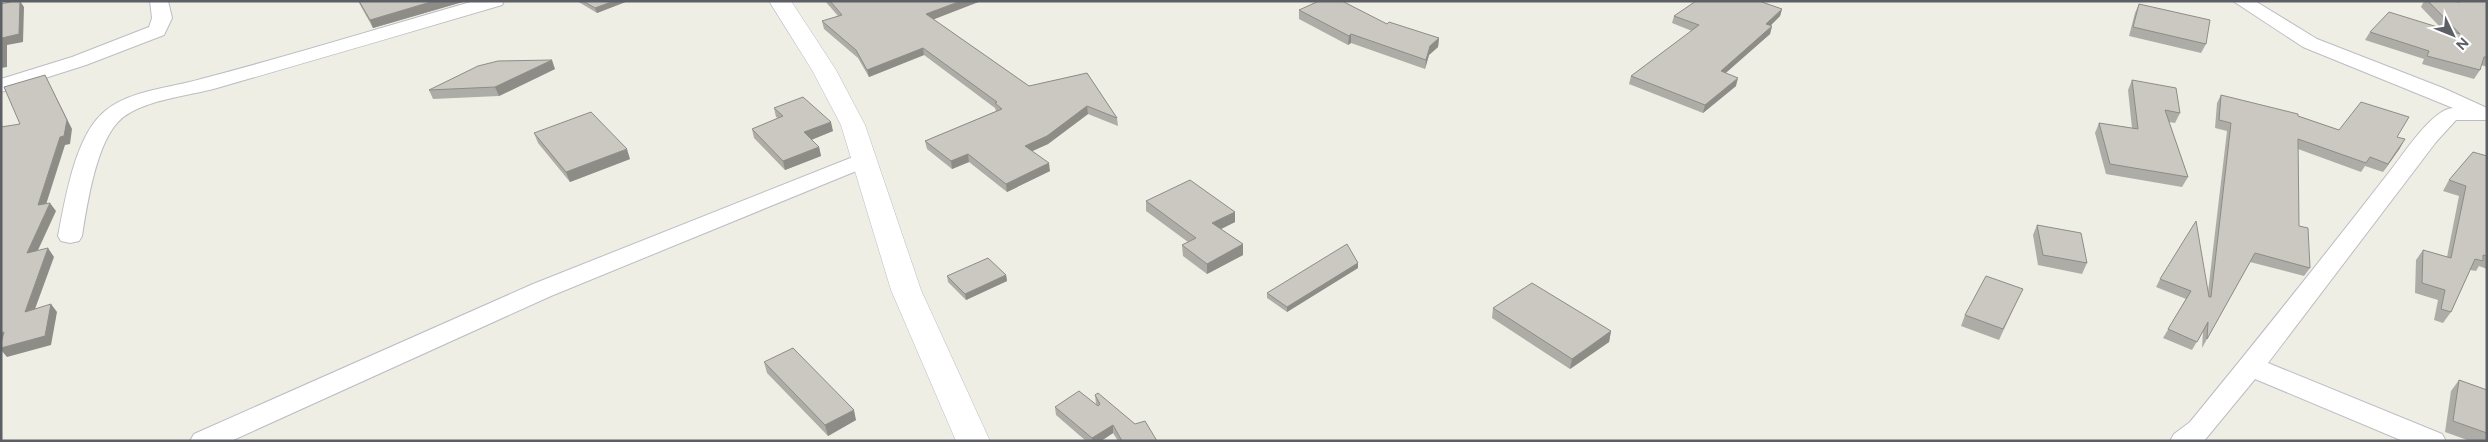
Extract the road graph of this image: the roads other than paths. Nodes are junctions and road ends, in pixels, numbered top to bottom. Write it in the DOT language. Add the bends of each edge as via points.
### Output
graph roads {
  1 [pos="159,1"];
  2 [pos="495,1"];
  3 [pos="780,1"];
  4 [pos="2242,1"];
  5 [pos="1,86"];
  6 [pos="2484,114"];
  7 [pos="863,160"];
  8 [pos="70,236"];
  9 [pos="2250,366"];
  10 [pos="204,441"];
  11 [pos="973,441"];
  12 [pos="2184,441"];
  13 [pos="2432,441"];
  1 -- 5 [label="street" via="162,18 157,31"];
  2 -- 8 [label="street" via="122,108 111,116 96,136 77,195"];
  3 -- 7 [label="main road" via="853,125"];
  4 -- 6 [label="street" via="2310,43"];
  6 -- 9 [label="street" via="2450,114 2428,137"];
  7 -- 10 [label="street" via="542,290"];
  7 -- 11 [label="main road" via="906,290"];
  9 -- 12 [label="street" via="2200,429"];
  9 -- 13 [label="street"];
}
